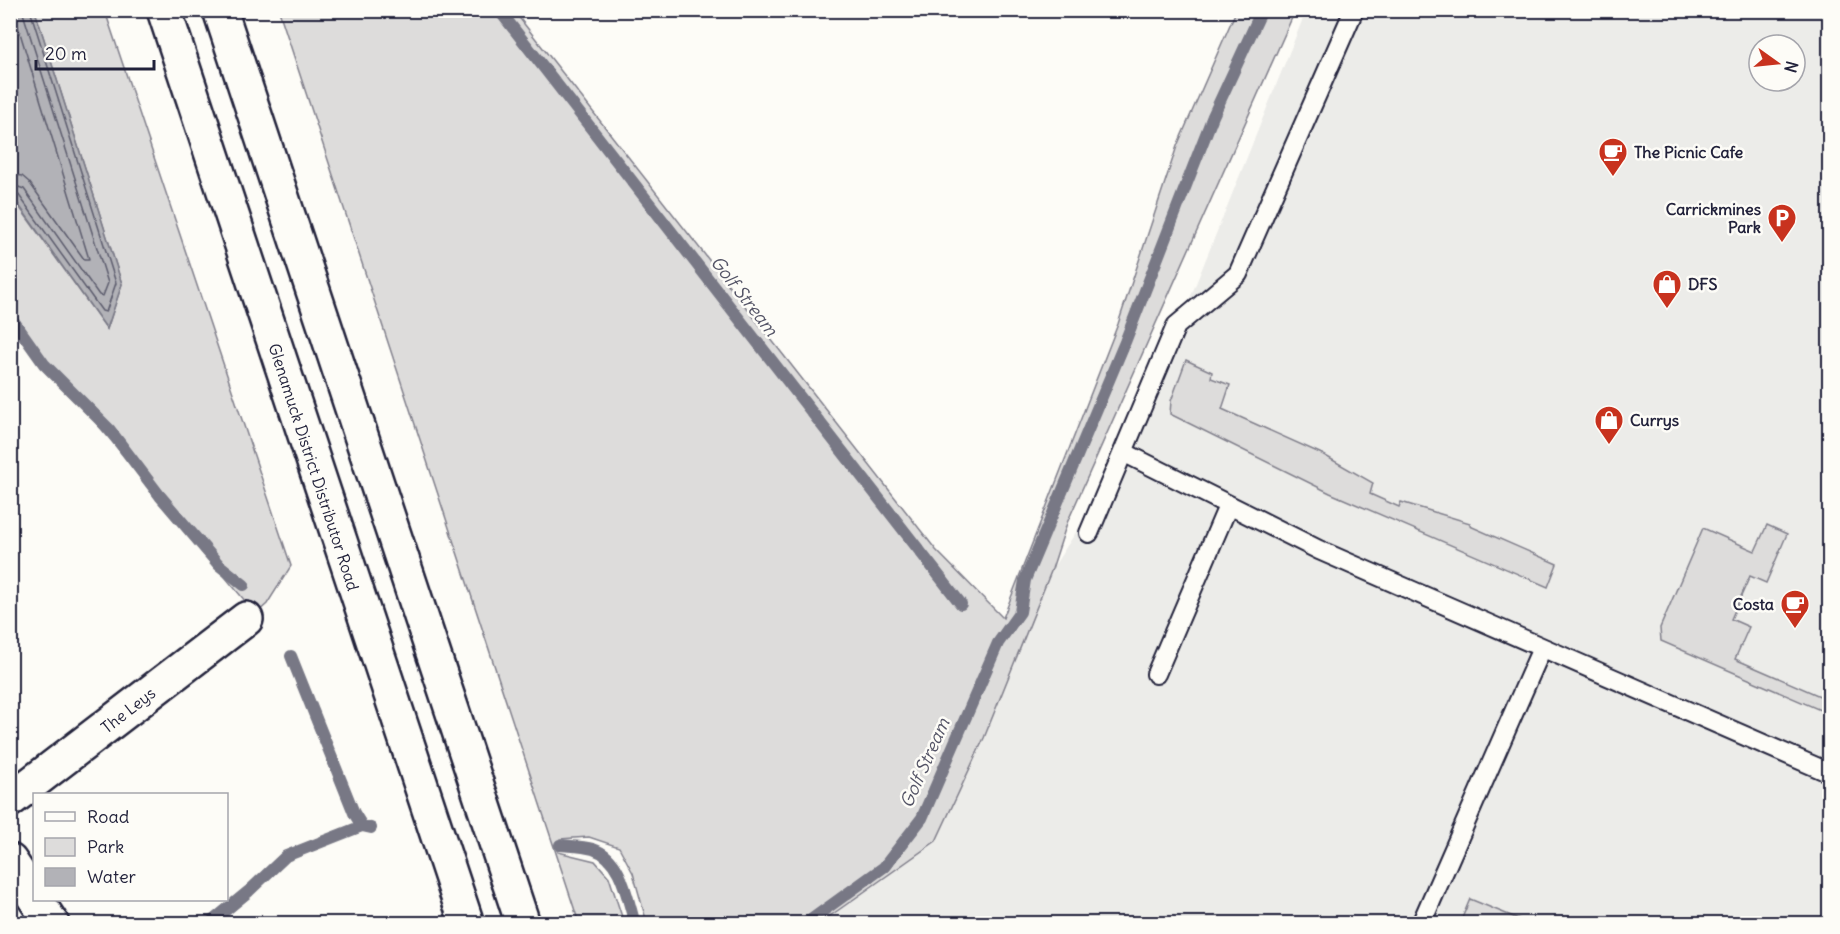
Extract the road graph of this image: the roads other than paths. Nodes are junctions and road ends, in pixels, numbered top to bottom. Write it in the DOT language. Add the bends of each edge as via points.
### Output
graph roads {
  1 [pos="164,10"];
  2 [pos="220,10"];
  3 [pos="1354,10"];
  4 [pos="1125,453"];
  5 [pos="1228,506"];
  6 [pos="1089,533"];
  7 [pos="246,619"];
  8 [pos="1542,648"];
  9 [pos="1156,674"];
  10 [pos="1830,773"];
  11 [pos="10,800"];
  12 [pos="10,861"];
  13 [pos="33,895"];
  14 [pos="37,901"];
  15 [pos="52,924"];
  16 [pos="467,924"];
  17 [pos="523,924"];
  18 [pos="1421,924"];
  1 -- 16 [label="main road, Glenamuck District Distributor Road"];
  2 -- 17 [label="main road"];
  3 -- 4 [label="lane" via="1238,274 1176,326"];
  4 -- 5 [label="lane"];
  4 -- 6 [label="lane"];
  5 -- 8 [label="lane"];
  5 -- 9 [label="lane"];
  7 -- 11 [label="main road, The Leys"];
  8 -- 10 [label="lane"];
  8 -- 18 [label="lane"];
  12 -- 13 [label="main road"];
  14 -- 15 [label="main road"];
}
